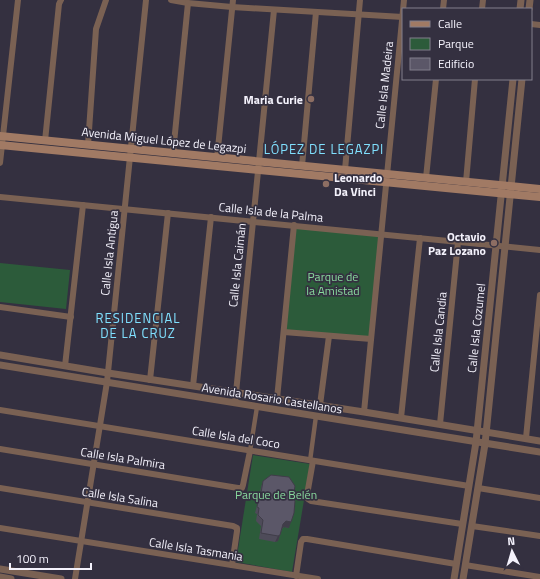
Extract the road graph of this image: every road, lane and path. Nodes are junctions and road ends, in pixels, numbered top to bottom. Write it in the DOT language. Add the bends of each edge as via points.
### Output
graph roads {
  1 [pos="18,0"];
  2 [pos="61,0"];
  3 [pos="106,0"];
  4 [pos="146,0"];
  5 [pos="171,0"];
  6 [pos="360,0"];
  7 [pos="188,3"];
  8 [pos="232,3"];
  9 [pos="274,10"];
  10 [pos="316,12"];
  11 [pos="358,14"];
  12 [pos="402,17"];
  13 [pos="436,80"];
  14 [pos="475,80"];
  15 [pos="513,80"];
  16 [pos="522,80"];
  17 [pos="1,141"];
  18 [pos="45,141"];
  19 [pos="88,145"];
  20 [pos="130,153"];
  21 [pos="173,153"];
  22 [pos="217,158"];
  23 [pos="0,164"];
  24 [pos="259,166"];
  25 [pos="302,166"];
  26 [pos="345,170"];
  27 [pos="386,178"];
  28 [pos="426,178"];
  29 [pos="466,182"];
  30 [pos="540,189"];
  31 [pos="502,190"];
  32 [pos="511,190"];
  33 [pos="0,197"];
  34 [pos="540,197"];
  35 [pos="83,205"];
  36 [pos="125,209"];
  37 [pos="168,213"];
  38 [pos="211,217"];
  39 [pos="253,221"];
  40 [pos="294,225"];
  41 [pos="381,234"];
  42 [pos="420,238"];
  43 [pos="458,242"];
  44 [pos="496,246"];
  45 [pos="506,246"];
  46 [pos="540,250"];
  47 [pos="540,295"];
  48 [pos="0,307"];
  49 [pos="71,317"];
  50 [pos="284,332"];
  51 [pos="330,336"];
  52 [pos="371,339"];
  53 [pos="0,355"];
  54 [pos="0,365"];
  55 [pos="65,366"];
  56 [pos="108,373"];
  57 [pos="150,380"];
  58 [pos="106,382"];
  59 [pos="193,386"];
  60 [pos="235,392"];
  61 [pos="277,399"];
  62 [pos="235,403"];
  63 [pos="320,405"];
  64 [pos="256,407"];
  65 [pos="0,410"];
  66 [pos="364,412"];
  67 [pos="316,416"];
  68 [pos="401,418"];
  69 [pos="440,424"];
  70 [pos="100,426"];
  71 [pos="477,430"];
  72 [pos="486,432"];
  73 [pos="526,438"];
  74 [pos="540,441"];
  75 [pos="476,442"];
  76 [pos="485,444"];
  77 [pos="0,449"];
  78 [pos="250,451"];
  79 [pos="540,452"];
  80 [pos="312,461"];
  81 [pos="94,465"];
  82 [pos="469,486"];
  83 [pos="0,488"];
  84 [pos="478,488"];
  85 [pos="540,498"];
  86 [pos="88,503"];
  87 [pos="462,524"];
  88 [pos="472,526"];
  89 [pos="0,528"];
  90 [pos="540,536"];
  91 [pos="82,541"];
  92 [pos="456,564"];
  93 [pos="232,565"];
  94 [pos="466,565"];
  95 [pos="0,569"];
  96 [pos="293,576"];
  97 [pos="0,577"];
  98 [pos="540,577"];
  99 [pos="11,579"];
  100 [pos="61,579"];
  101 [pos="75,579"];
  102 [pos="318,579"];
  103 [pos="454,579"];
  104 [pos="463,579"];
  1 -- 17 [label="street"];
  2 -- 18 [label="street"];
  3 -- 19 [label="street" via="96,29"];
  4 -- 20 [label="street, Calle Isla Antigua"];
  5 -- 7 [label="street"];
  6 -- 11 [label="street"];
  7 -- 8 [label="street"];
  7 -- 21 [label="street"];
  8 -- 9 [label="street"];
  8 -- 22 [label="street"];
  9 -- 10 [label="street"];
  9 -- 24 [label="street, Calle Isla Caimán"];
  10 -- 11 [label="street"];
  10 -- 25 [label="street"];
  11 -- 12 [label="street"];
  11 -- 26 [label="street"];
  12 -- 27 [label="street, Calle Isla Madeira"];
  13 -- 28 [label="street"];
  14 -- 29 [label="street"];
  15 -- 31 [label="street, Calle Isla Cozumel"];
  16 -- 32 [label="street, Calle Isla Cozumel"];
  17 -- 18 [label="main road, Avenida Miguel López de Legazpi"];
  17 -- 20 [label="main road, Avenida Miguel López de Legazpi"];
  17 -- 23 [label="street"];
  18 -- 19 [label="main road, Avenida Miguel López de Legazpi"];
  19 -- 20 [label="main road, Avenida Miguel López de Legazpi"];
  20 -- 21 [label="main road, Avenida Miguel López de Legazpi"];
  20 -- 24 [label="main road, Avenida Miguel López de Legazpi"];
  20 -- 36 [label="street, Calle Isla Antigua"];
  21 -- 22 [label="main road, Avenida Miguel López de Legazpi"];
  22 -- 24 [label="main road, Avenida Miguel López de Legazpi"];
  24 -- 25 [label="main road, Avenida Miguel López de Legazpi"];
  24 -- 27 [label="main road, Avenida Miguel López de Legazpi"];
  24 -- 39 [label="street, Calle Isla Caimán"];
  25 -- 26 [label="main road, Avenida Miguel López de Legazpi"];
  26 -- 27 [label="main road, Avenida Miguel López de Legazpi"];
  27 -- 28 [label="main road, Avenida Miguel López de Legazpi"];
  27 -- 31 [label="main road, Avenida Miguel López de Legazpi"];
  27 -- 41 [label="street, Calle Isla Madeira"];
  28 -- 29 [label="main road, Avenida Miguel López de Legazpi"];
  29 -- 31 [label="main road, Avenida Miguel López de Legazpi"];
  30 -- 32 [label="main road, Avenida Miguel López de Legazpi"];
  31 -- 32 [label="main road, Avenida Miguel López de Legazpi"];
  31 -- 44 [label="street, Calle Isla Cozumel"];
  32 -- 34 [label="main road, Avenida Miguel López de Legazpi"];
  32 -- 45 [label="street, Calle Isla Cozumel"];
  33 -- 35 [label="street, Calle Isla de la Palma"];
  35 -- 36 [label="street, Calle Isla de la Palma"];
  35 -- 49 [label="street"];
  36 -- 37 [label="street, Calle Isla de la Palma"];
  36 -- 56 [label="street, Calle Isla Antigua"];
  37 -- 38 [label="street, Calle Isla de la Palma"];
  37 -- 57 [label="street"];
  38 -- 39 [label="street, Calle Isla de la Palma"];
  38 -- 59 [label="street"];
  39 -- 40 [label="street, Calle Isla de la Palma"];
  39 -- 60 [label="street, Calle Isla Caimán"];
  40 -- 41 [label="street, Calle Isla de la Palma"];
  40 -- 50 [label="street"];
  41 -- 42 [label="street, Calle Isla de la Palma"];
  41 -- 52 [label="street, Calle Isla Madeira"];
  42 -- 43 [label="street, Calle Isla de la Palma"];
  42 -- 68 [label="street"];
  43 -- 44 [label="street, Calle Isla de la Palma"];
  43 -- 69 [label="street, Calle Isla Candia"];
  44 -- 45 [label="street, Calle Isla de la Palma"];
  44 -- 71 [label="street, Calle Isla Cozumel"];
  45 -- 46 [label="street, Calle Isla de la Palma"];
  45 -- 72 [label="street, Calle Isla Cozumel"];
  47 -- 73 [label="street"];
  48 -- 49 [label="street"];
  49 -- 55 [label="street"];
  50 -- 51 [label="street"];
  50 -- 61 [label="street"];
  51 -- 52 [label="street"];
  51 -- 63 [label="street"];
  52 -- 66 [label="street, Calle Isla Madeira"];
  53 -- 55 [label="street, Avenida Rosario Castellanos"];
  54 -- 58 [label="street, Avenida Rosario Castellanos"];
  55 -- 56 [label="street, Avenida Rosario Castellanos"];
  56 -- 57 [label="street, Avenida Rosario Castellanos"];
  56 -- 58 [label="street, Calle Isla Antigua"];
  57 -- 59 [label="street, Avenida Rosario Castellanos"];
  58 -- 62 [label="street, Avenida Rosario Castellanos"];
  58 -- 70 [label="street, Calle Isla Antigua"];
  59 -- 60 [label="street, Avenida Rosario Castellanos"];
  60 -- 61 [label="street, Avenida Rosario Castellanos"];
  60 -- 62 [label="street, Calle Isla Caimán"];
  61 -- 63 [label="street, Avenida Rosario Castellanos"];
  62 -- 64 [label="street, Avenida Rosario Castellanos"];
  63 -- 66 [label="street, Avenida Rosario Castellanos"];
  64 -- 67 [label="street, Avenida Rosario Castellanos"];
  64 -- 78 [label="street"];
  65 -- 70 [label="street, Calle Isla del Coco"];
  66 -- 68 [label="street, Avenida Rosario Castellanos"];
  67 -- 75 [label="street, Avenida Rosario Castellanos"];
  67 -- 80 [label="street"];
  68 -- 69 [label="street, Avenida Rosario Castellanos"];
  69 -- 71 [label="street, Avenida Rosario Castellanos"];
  70 -- 78 [label="street, Calle Isla del Coco"];
  70 -- 81 [label="street, Calle Isla Antigua"];
  71 -- 72 [label="street, Avenida Rosario Castellanos"];
  71 -- 75 [label="street, Calle Isla Cozumel"];
  72 -- 73 [label="street, Avenida Rosario Castellanos"];
  72 -- 76 [label="street, Calle Isla Cozumel"];
  73 -- 74 [label="street, Avenida Rosario Castellanos"];
  75 -- 76 [label="street, Avenida Rosario Castellanos"];
  75 -- 82 [label="street, Calle Isla Cozumel"];
  76 -- 79 [label="street, Avenida Rosario Castellanos"];
  76 -- 84 [label="street, Calle Isla Cozumel"];
  77 -- 81 [label="street, Calle Isla Palmira"];
  78 -- 80 [label="street, Calle Isla del Coco"];
  78 -- 81 [label="street, Calle Isla Palmira" via="242,488"];
  80 -- 82 [label="street, Calle Isla del Coco"];
  80 -- 87 [label="street" via="307,495 312,501"];
  81 -- 86 [label="street, Calle Isla Antigua"];
  82 -- 87 [label="street, Calle Isla Cozumel"];
  83 -- 86 [label="street, Calle Isla Salina"];
  84 -- 85 [label="street"];
  84 -- 88 [label="street, Calle Isla Cozumel"];
  86 -- 91 [label="street, Calle Isla Antigua"];
  86 -- 93 [label="street, Calle Isla Salina" via="236,528"];
  87 -- 92 [label="street, Calle Isla Cozumel"];
  88 -- 90 [label="street"];
  88 -- 94 [label="street, Calle Isla Cozumel"];
  89 -- 91 [label="street, Calle Isla Tasmania"];
  91 -- 93 [label="street, Calle Isla Tasmania"];
  91 -- 101 [label="street, Calle Isla Antigua"];
  92 -- 96 [label="street" via="303,539 300,542"];
  92 -- 103 [label="street, Calle Isla Cozumel"];
  93 -- 96 [label="street, Calle Isla Tasmania"];
  94 -- 98 [label="street"];
  94 -- 104 [label="street, Calle Isla Cozumel"];
  95 -- 100 [label="street"];
  96 -- 102 [label="street, Calle Isla Tasmania"];
  97 -- 99 [label="street"];
}
